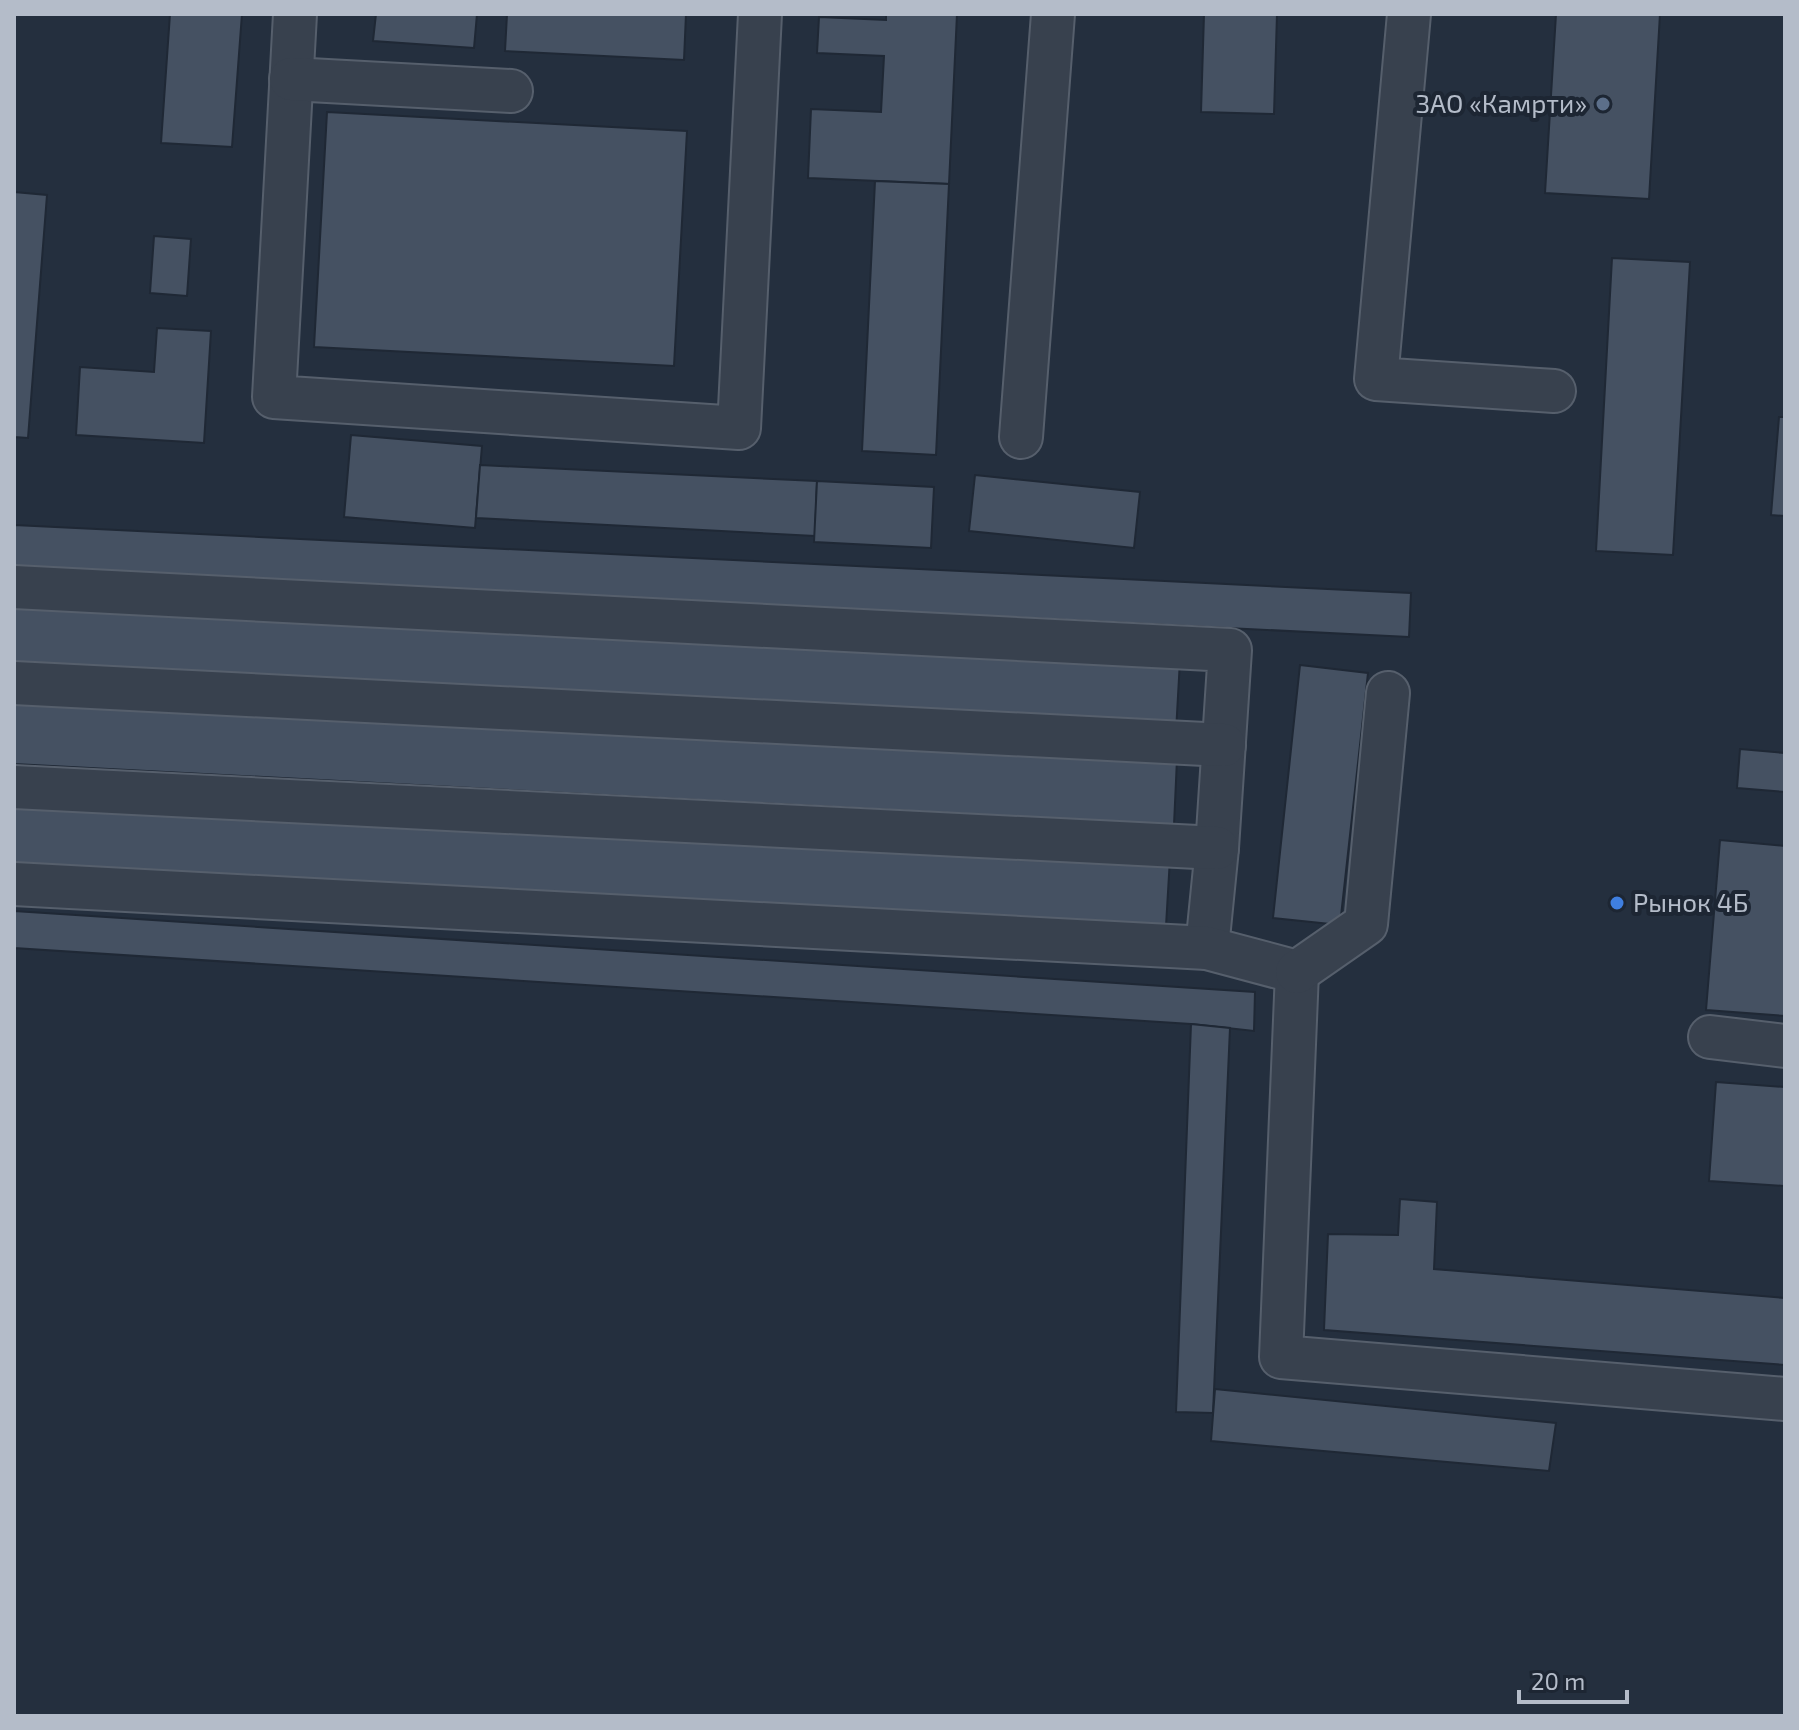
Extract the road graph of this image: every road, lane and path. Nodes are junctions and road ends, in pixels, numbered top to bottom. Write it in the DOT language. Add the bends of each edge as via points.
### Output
graph roads {
  1 [pos="295,14"];
  2 [pos="760,14"];
  3 [pos="1053,14"];
  4 [pos="1409,14"];
  5 [pos="291,79"];
  6 [pos="511,91"];
  7 [pos="1554,391"];
  8 [pos="1021,437"];
  9 [pos="14,587"];
  10 [pos="14,683"];
  11 [pos="1388,693"];
  12 [pos="1224,745"];
  13 [pos="14,787"];
  14 [pos="1217,848"];
  15 [pos="14,884"];
  16 [pos="1207,948"];
  17 [pos="1297,972"];
  18 [pos="1710,1037"];
  19 [pos="1785,1046"];
  20 [pos="1785,1399"];
  1 -- 5 [label="lane"];
  2 -- 5 [label="lane" via="739,428 274,397"];
  3 -- 8 [label="lane"];
  4 -- 7 [label="lane" via="1376,379"];
  5 -- 6 [label="lane"];
  9 -- 12 [label="lane" via="1230,650"];
  10 -- 12 [label="lane"];
  11 -- 17 [label="lane" via="1366,924"];
  12 -- 14 [label="lane"];
  13 -- 14 [label="lane"];
  14 -- 16 [label="lane"];
  15 -- 16 [label="lane"];
  16 -- 17 [label="lane"];
  17 -- 20 [label="lane" via="1281,1357"];
  18 -- 19 [label="lane"];
}
